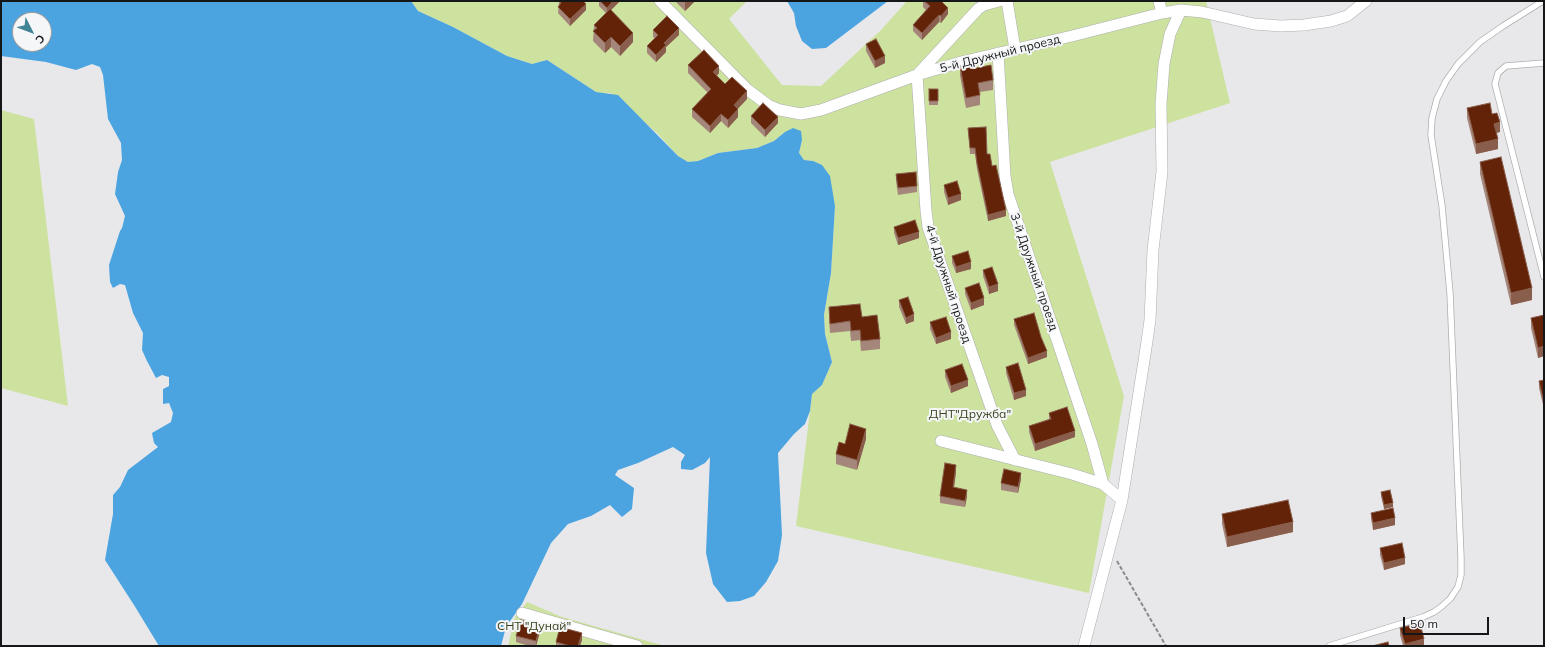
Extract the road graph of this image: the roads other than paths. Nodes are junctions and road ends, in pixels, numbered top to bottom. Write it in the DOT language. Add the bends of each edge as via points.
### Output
graph roads {
  1 [pos="660,1"];
  2 [pos="999,1"];
  3 [pos="1007,1"];
  4 [pos="1159,1"];
  5 [pos="1205,1"];
  6 [pos="1366,1"];
  7 [pos="1543,1"];
  8 [pos="1180,10"];
  9 [pos="1202,12"];
  10 [pos="1162,13"];
  11 [pos="1015,49"];
  12 [pos="998,53"];
  13 [pos="1544,63"];
  14 [pos="917,75"];
  15 [pos="1544,277"];
  16 [pos="941,441"];
  17 [pos="1015,460"];
  18 [pos="1103,484"];
  19 [pos="1122,500"];
  20 [pos="522,613"];
  21 [pos="637,646"];
  22 [pos="1084,646"];
  23 [pos="1329,646"];
  1 -- 14 [label="street, 5-й Дружный проезд" via="748,90 768,105 780,110 802,114 820,110"];
  2 -- 14 [label="street" via="978,9"];
  3 -- 11 [label="street"];
  4 -- 10 [label="street"];
  5 -- 9 [label="street"];
  6 -- 9 [label="street, 5-й Дружный проезд" via="1347,16 1304,25 1254,24"];
  7 -- 23 [label="lane" via="1480,42 1458,64 1437,99 1432,118 1431,135 1442,206 1450,293 1462,558 1458,587 1450,599 1434,612"];
  8 -- 9 [label="street, 5-й Дружный проезд"];
  8 -- 10 [label="street, 5-й Дружный проезд"];
  8 -- 19 [label="street" via="1170,34 1164,64 1161,104 1162,172 1153,250 1150,320"];
  10 -- 11 [label="street, 5-й Дружный проезд"];
  11 -- 12 [label="street, 5-й Дружный проезд"];
  12 -- 14 [label="street, 5-й Дружный проезд"];
  12 -- 18 [label="street, 3-й Дружный проезд" via="1008,194"];
  13 -- 15 [label="lane" via="1506,66 1498,73 1495,84"];
  14 -- 17 [label="street, 4-й Дружный проезд" via="928,227 997,425"];
  16 -- 17 [label="street"];
  17 -- 18 [label="street"];
  18 -- 19 [label="street"];
  19 -- 22 [label="street"];
  20 -- 21 [label="street"];
}
